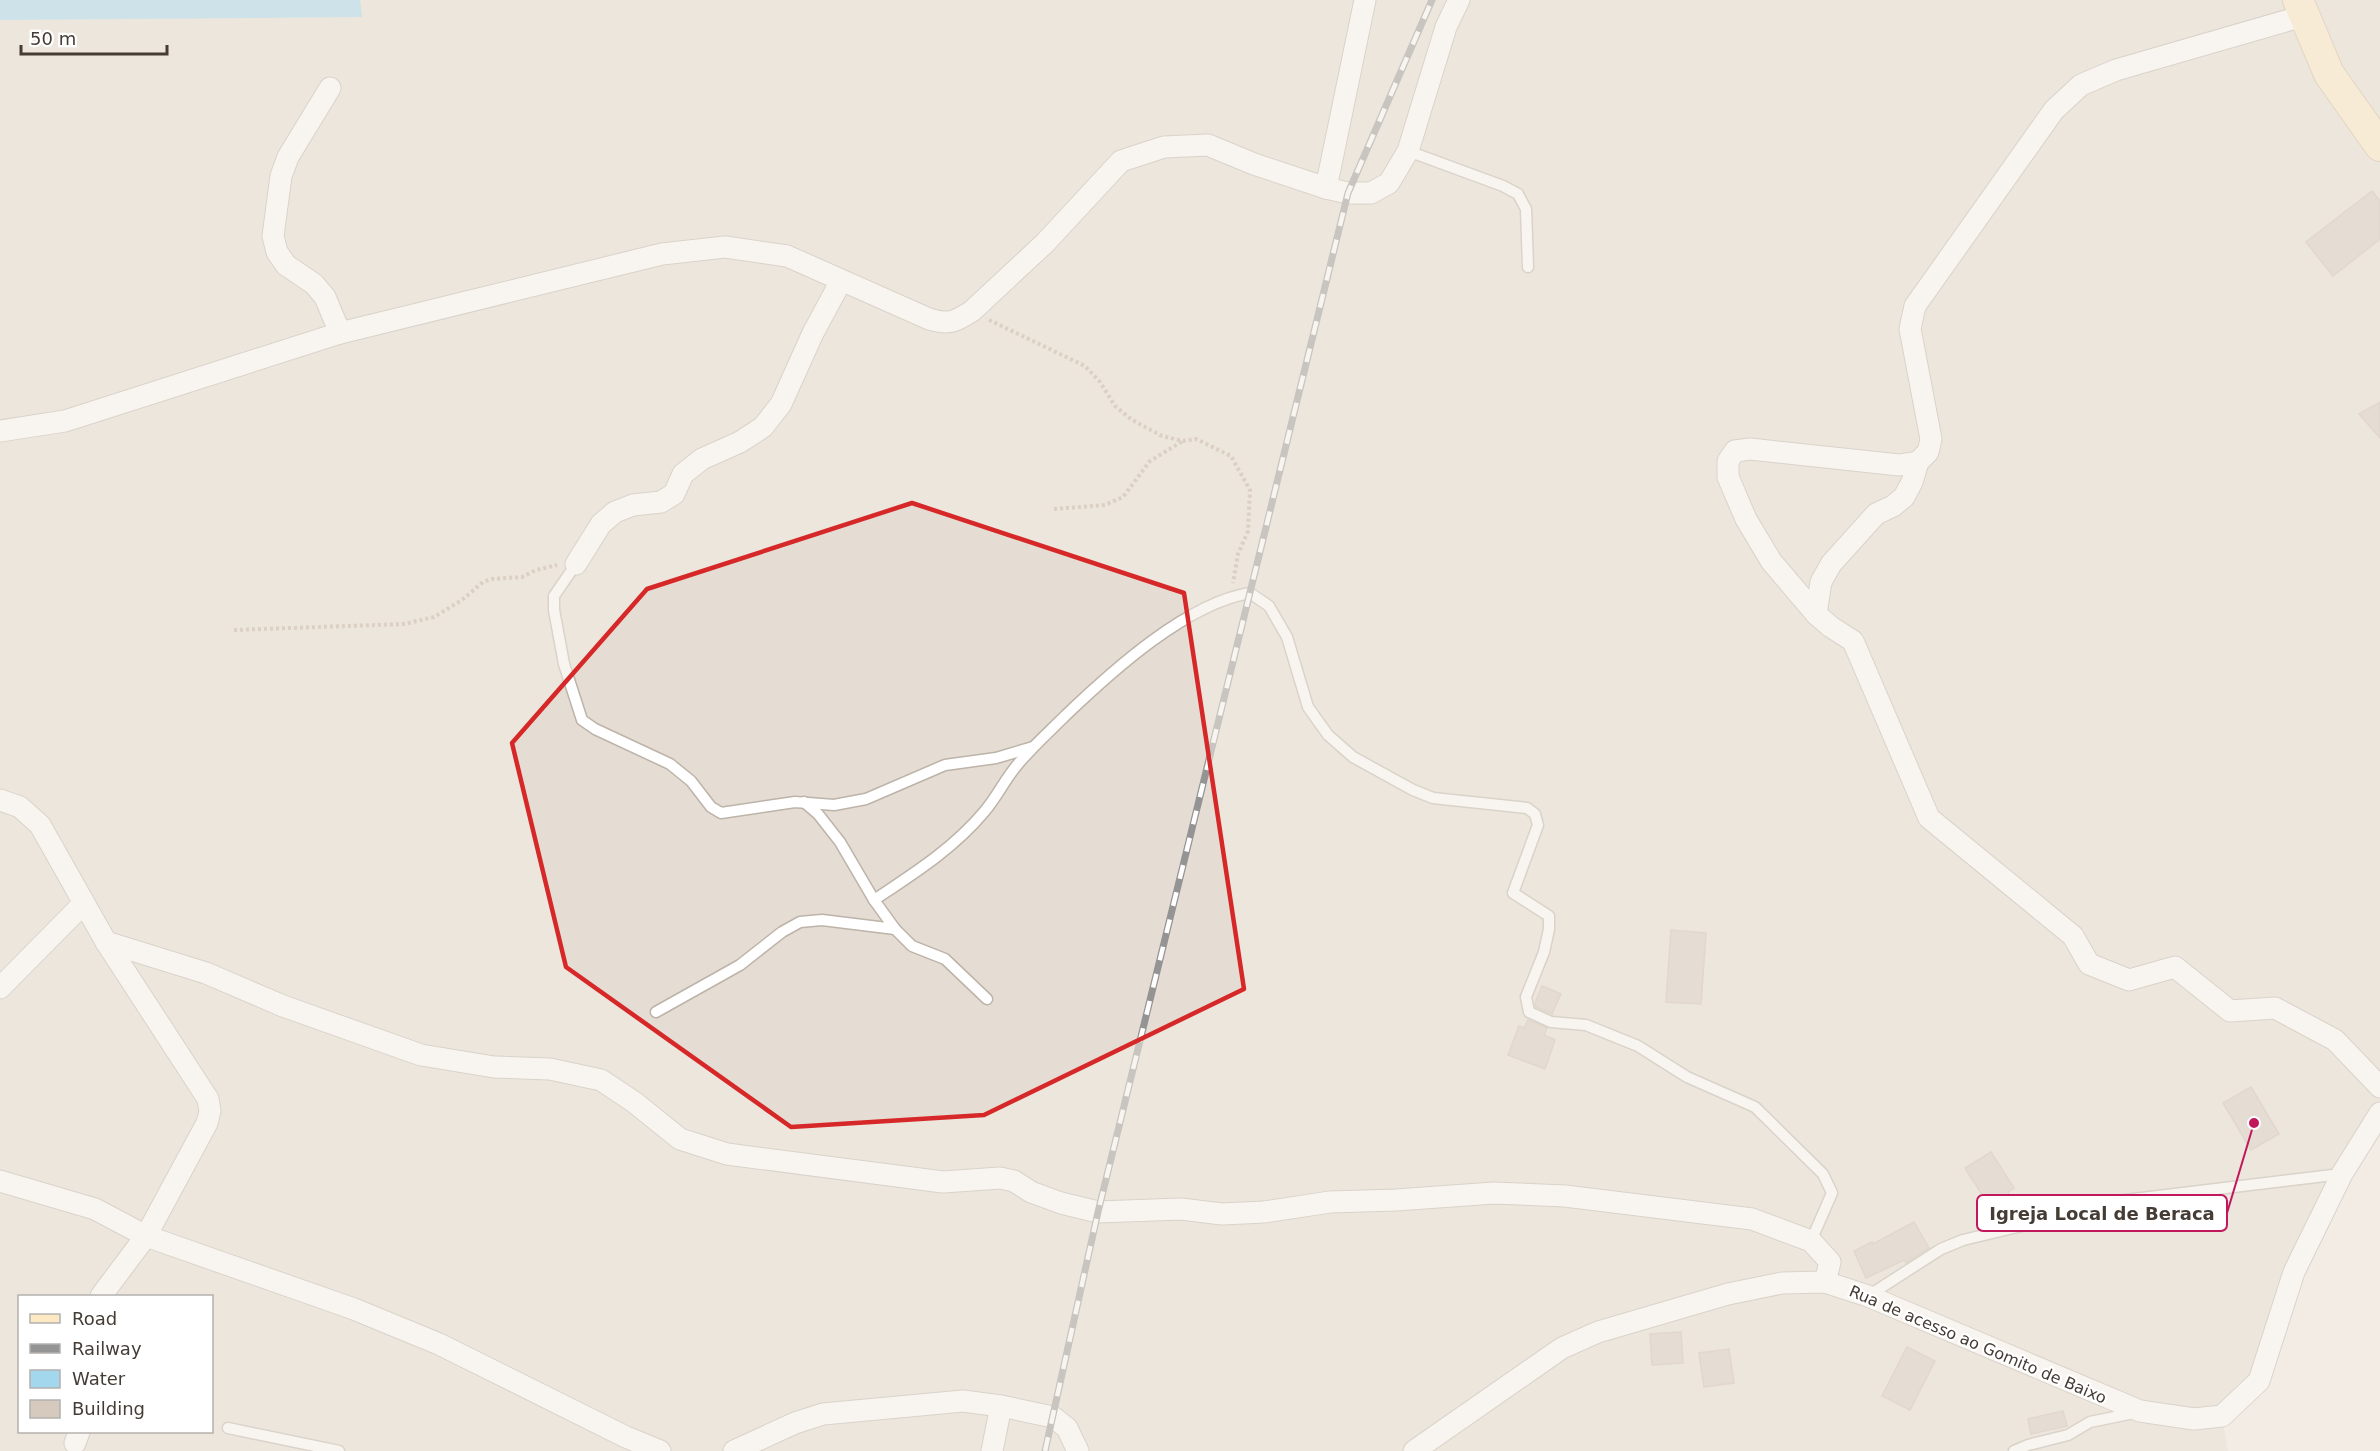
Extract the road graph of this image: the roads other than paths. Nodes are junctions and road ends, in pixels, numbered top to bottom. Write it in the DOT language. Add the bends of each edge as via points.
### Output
graph roads {
  1 [pos="1365,0"];
  2 [pos="1459,0"];
  3 [pos="2300,8"];
  4 [pos="330,88"];
  5 [pos="2376,133"];
  6 [pos="1408,151"];
  7 [pos="1326,188"];
  8 [pos="1528,267"];
  9 [pos="841,280"];
  10 [pos="340,333"];
  11 [pos="0,431"];
  12 [pos="1918,462"];
  13 [pos="576,564"];
  14 [pos="1816,614"];
  15 [pos="1033,747"];
  16 [pos="0,800"];
  17 [pos="803,802"];
  18 [pos="874,900"];
  19 [pos="83,903"];
  20 [pos="895,929"];
  21 [pos="106,942"];
  22 [pos="0,988"];
  23 [pos="987,999"];
  24 [pos="656,1012"];
  25 [pos="2380,1087"];
  26 [pos="2380,1113"];
  27 [pos="2342,1174"];
  28 [pos="0,1182"];
  29 [pos="146,1236"];
  30 [pos="1811,1241"];
  31 [pos="1826,1282"];
  32 [pos="102,1295"];
  33 [pos="1868,1296"];
  34 [pos="1001,1406"];
  35 [pos="2140,1412"];
  36 [pos="228,1428"];
  37 [pos="620,1444"];
  38 [pos="1077,1450"];
  39 [pos="339,1451"];
  40 [pos="660,1451"];
  41 [pos="734,1451"];
  42 [pos="992,1451"];
  43 [pos="1414,1451"];
  44 [pos="2014,1451"];
  1 -- 7 [label="street"];
  2 -- 6 [label="street" via="1446,27"];
  3 -- 5 [label="street" via="2329,74"];
  3 -- 12 [label="street" via="2116,70 2081,85 2054,110 1915,306 1910,329 1931,439 1928,452"];
  4 -- 10 [label="street" via="288,157 281,176 273,236 286,265 314,284 325,297"];
  6 -- 7 [label="street" via="1389,183 1371,193"];
  6 -- 8 [label="lane" via="1518,194 1526,209"];
  7 -- 9 [label="street" via="1208,145 1164,147 1121,161 1045,243 960,319 945,324 929,319"];
  9 -- 10 [label="street" via="787,256 725,247 662,254"];
  9 -- 13 [label="street" via="781,405 763,427 702,459 683,474 674,494 661,502 633,505 615,512 602,524"];
  10 -- 11 [label="street" via="65,421"];
  12 -- 14 [label="street" via="1904,496 1876,514 1832,564 1821,582"];
  12 -- 14 [label="street" via="1899,465 1750,449 1736,451 1728,460 1728,477 1770,561"];
  13 -- 17 [label="lane" via="554,596 554,610 564,664 582,720 670,764 691,781 711,807 722,813"];
  14 -- 25 [label="street" via="1853,641 1929,818 2073,936 2089,964 2128,980 2175,967 2230,1011 2275,1008 2335,1040"];
  15 -- 17 [label="lane" via="996,758 945,765 866,799 834,805"];
  15 -- 18 [label="lane" via="984,812 937,858"];
  15 -- 30 [label="lane" via="1099,683 1149,643 1232,596 1250,593 1269,606 1287,638 1308,707 1328,735 1353,757 1432,798 1527,808 1535,814 1538,825 1512,892 1548,916 1544,952 1526,998 1529,1012 1551,1022 1586,1025 1638,1046 1687,1077 1755,1107 1823,1174 1832,1193"];
  16 -- 19 [label="street" via="20,807 40,825"];
  17 -- 18 [label="lane" via="840,842"];
  18 -- 20 [label="lane"];
  19 -- 21 [label="street"];
  19 -- 22 [label="street"];
  20 -- 23 [label="lane" via="912,945 945,959"];
  20 -- 24 [label="lane" via="822,920 800,922 740,965"];
  21 -- 29 [label="street" via="208,1100 210,1111"];
  21 -- 30 [label="street" via="206,973 283,1006 421,1055 494,1067 550,1069 601,1080 680,1138 727,1154 943,1182 1000,1178 1061,1203 1098,1212 1182,1209 1222,1214 1330,1202 1530,1194 1752,1219"];
  26 -- 27 [label="street"];
  27 -- 33 [label="lane" via="2063,1210 2026,1225 1941,1249"];
  27 -- 35 [label="street, Rua de acesso ao Gomito de Baixo" via="2294,1272 2259,1381 2222,1416 2194,1419"];
  28 -- 29 [label="street" via="95,1209"];
  29 -- 32 [label="street"];
  29 -- 37 [label="street" via="354,1309 439,1344"];
  30 -- 31 [label="street" via="1830,1262"];
  31 -- 33 [label="street, Rua de acesso ao Gomito de Baixo"];
  31 -- 43 [label="street, Rua de acesso ao Gomito de Baixo" via="1782,1283 1728,1294 1599,1332 1562,1348"];
  33 -- 35 [label="street, Rua de acesso ao Gomito de Baixo"];
  34 -- 38 [label="street" via="1053,1417 1067,1428"];
  34 -- 41 [label="street" via="963,1401 823,1414"];
  34 -- 42 [label="street"];
  35 -- 44 [label="lane" via="2090,1422 2068,1435"];
  36 -- 39 [label="lane"];
  37 -- 40 [label="street"];
}
